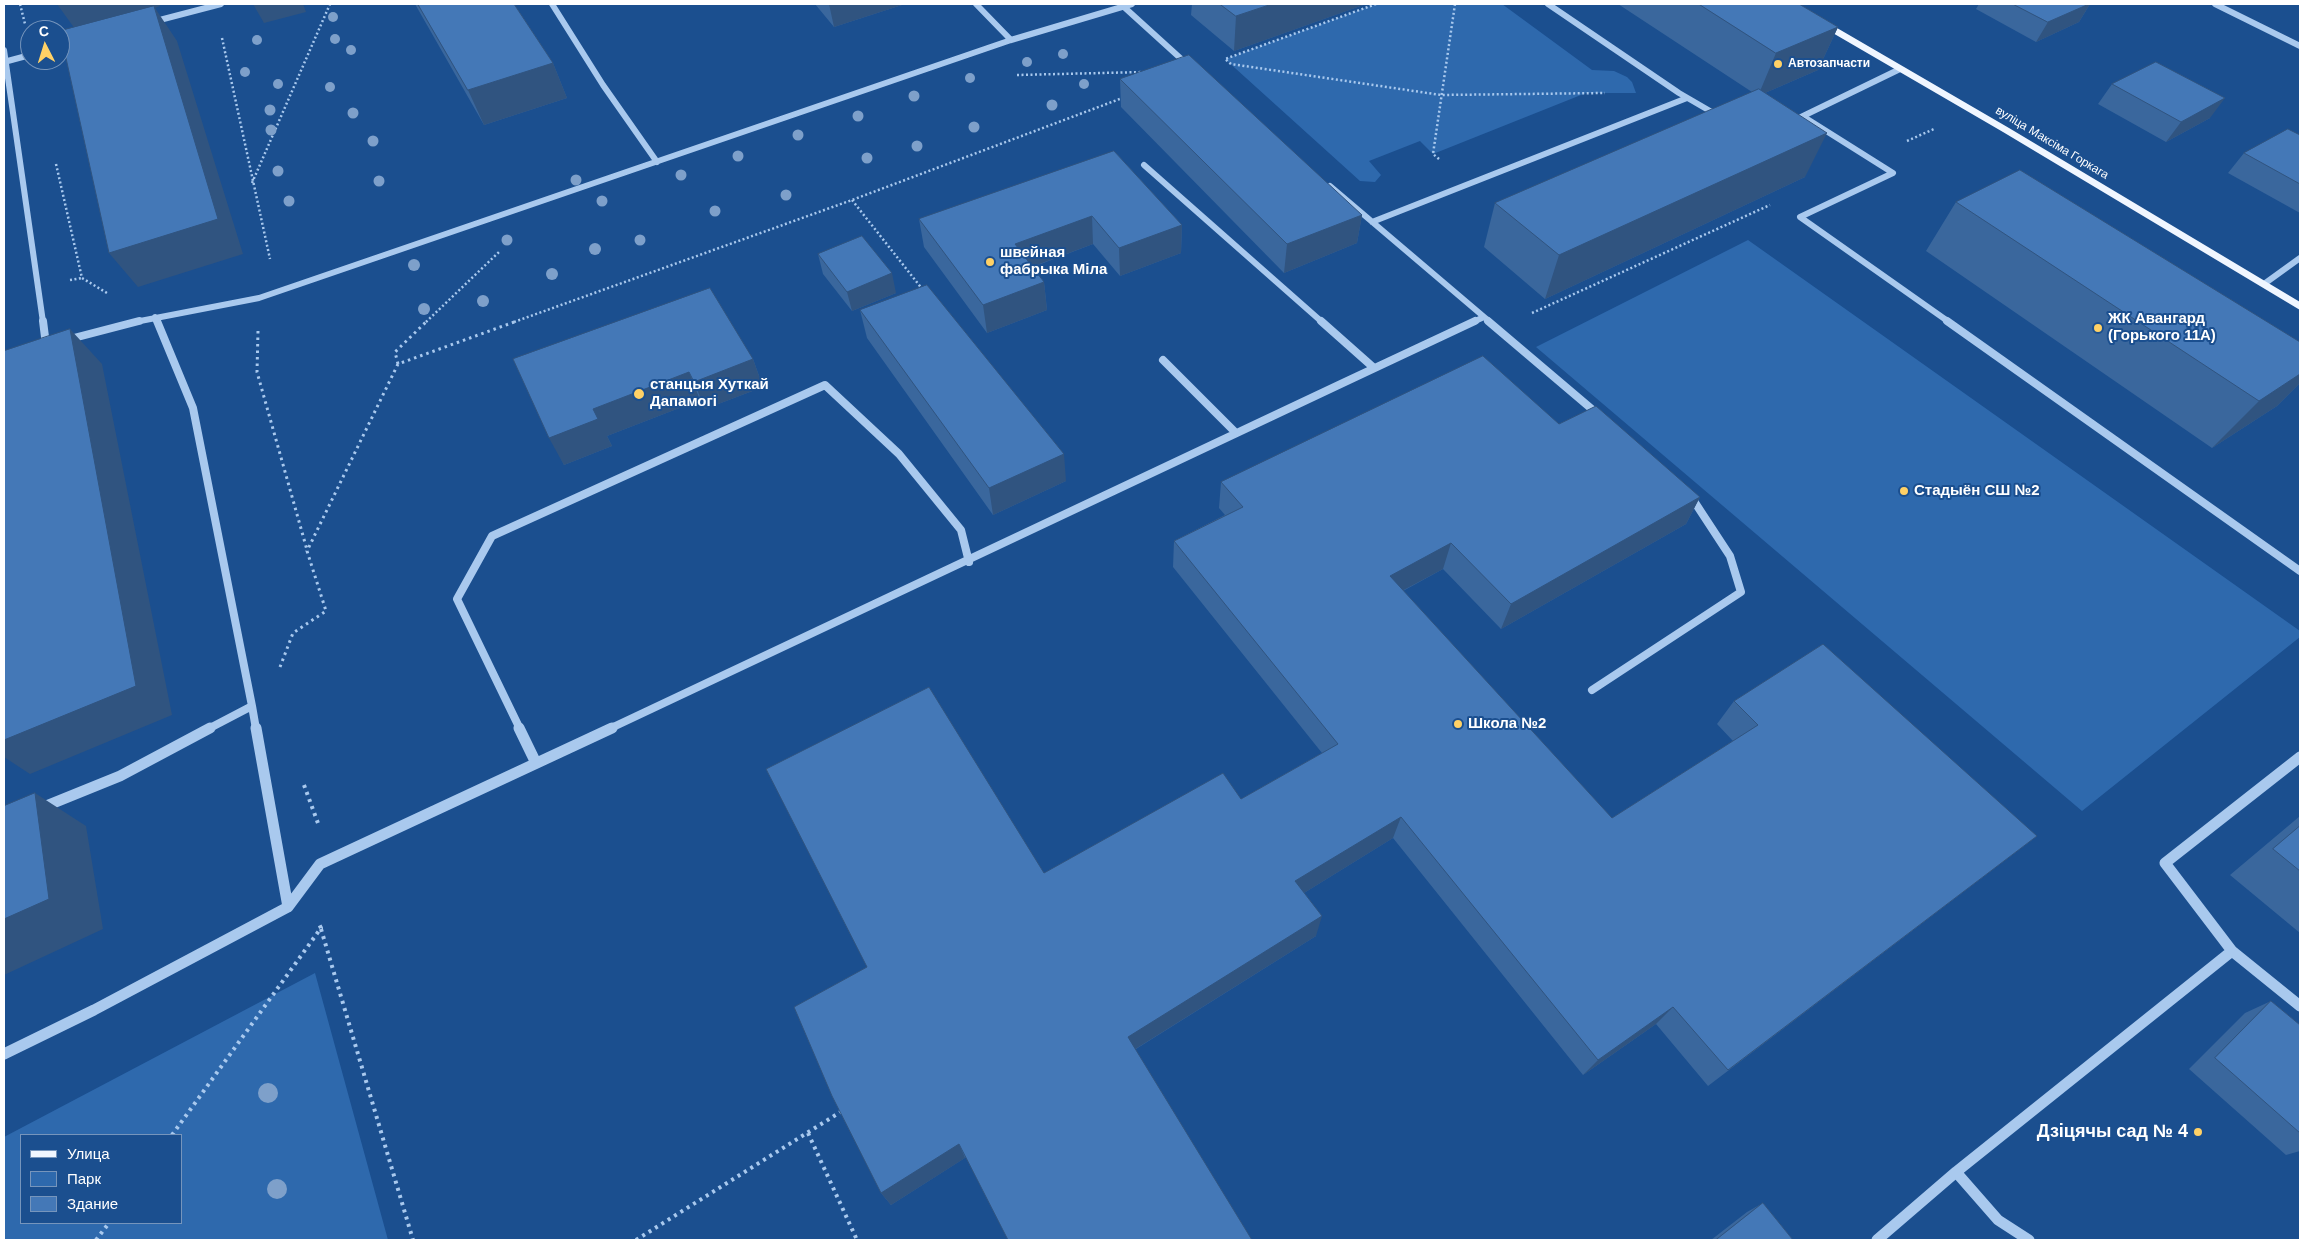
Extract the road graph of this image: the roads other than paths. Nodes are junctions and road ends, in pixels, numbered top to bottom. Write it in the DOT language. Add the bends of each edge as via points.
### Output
graph roads {
  1 [pos="221,4"];
  2 [pos="552,4"];
  3 [pos="976,4"];
  4 [pos="1132,4"];
  5 [pos="1548,4"];
  6 [pos="2215,4"];
  7 [pos="1124,6"];
  8 [pos="1816,19"];
  9 [pos="146,24"];
  10 [pos="1012,40"];
  11 [pos="2300,46"];
  12 [pos="4,50"];
  13 [pos="20,58"];
  14 [pos="5,62"];
  15 [pos="1900,70"];
  16 [pos="1194,71"];
  17 [pos="1687,98"];
  18 [pos="1728,116"];
  19 [pos="1804,117"];
  20 [pos="1791,121"];
  21 [pos="657,162"];
  22 [pos="1144,165"];
  23 [pos="1320,178"];
  24 [pos="1372,222"];
  25 [pos="2300,258"];
  26 [pos="2264,284"];
  27 [pos="2300,307"];
  28 [pos="155,317"];
  29 [pos="1484,317"];
  30 [pos="46,345"];
  31 [pos="38,348"];
  32 [pos="1163,360"];
  33 [pos="1374,368"];
  34 [pos="1610,424"];
  35 [pos="1236,433"];
  36 [pos="1685,488"];
  37 [pos="969,562"];
  38 [pos="2300,571"];
  39 [pos="1592,690"];
  40 [pos="252,706"];
  41 [pos="2300,757"];
  42 [pos="536,763"];
  43 [pos="31,812"];
  44 [pos="288,907"];
  45 [pos="2232,951"];
  46 [pos="2300,1006"];
  47 [pos="4,1054"];
  48 [pos="1956,1172"];
  49 [pos="1877,1240"];
  50 [pos="2030,1240"];
  1 -- 9 [label="lane"];
  2 -- 21 [label="lane"];
  3 -- 10 [label="lane"];
  4 -- 7 [label="lane"];
  5 -- 17 [label="lane"];
  6 -- 11 [label="lane"];
  7 -- 10 [label="lane"];
  7 -- 16 [label="lane"];
  8 -- 15 [label="main road, вуліца Максіма Горкага"];
  10 -- 21 [label="lane"];
  12 -- 14 [label="lane"];
  13 -- 14 [label="lane"];
  14 -- 30 [label="lane"];
  15 -- 19 [label="lane"];
  15 -- 26 [label="main road, вуліца Максіма Горкага"];
  17 -- 18 [label="lane" via="1710,111"];
  17 -- 24 [label="lane"];
  19 -- 20 [label="lane"];
  19 -- 38 [label="lane" via="1892,173 1800,217"];
  21 -- 28 [label="lane" via="259,298"];
  22 -- 33 [label="lane"];
  23 -- 24 [label="lane"];
  24 -- 29 [label="lane"];
  25 -- 26 [label="lane"];
  26 -- 27 [label="main road, вуліца Максіма Горкага"];
  28 -- 30 [label="lane"];
  28 -- 40 [label="lane" via="193,408"];
  29 -- 33 [label="lane"];
  29 -- 34 [label="lane"];
  30 -- 31 [label="lane"];
  32 -- 35 [label="lane"];
  33 -- 35 [label="lane"];
  35 -- 37 [label="lane"];
  36 -- 39 [label="lane" via="1730,556 1741,592"];
  37 -- 42 [label="lane"];
  37 -- 42 [label="lane" via="961,530 899,454 825,385 492,536 457,599"];
  40 -- 43 [label="lane" via="120,776"];
  40 -- 44 [label="lane"];
  41 -- 45 [label="lane" via="2165,863"];
  42 -- 44 [label="lane" via="320,864"];
  44 -- 47 [label="lane"];
  45 -- 46 [label="lane"];
  45 -- 48 [label="lane"];
  48 -- 49 [label="lane"];
  48 -- 50 [label="lane" via="1998,1220"];
}
